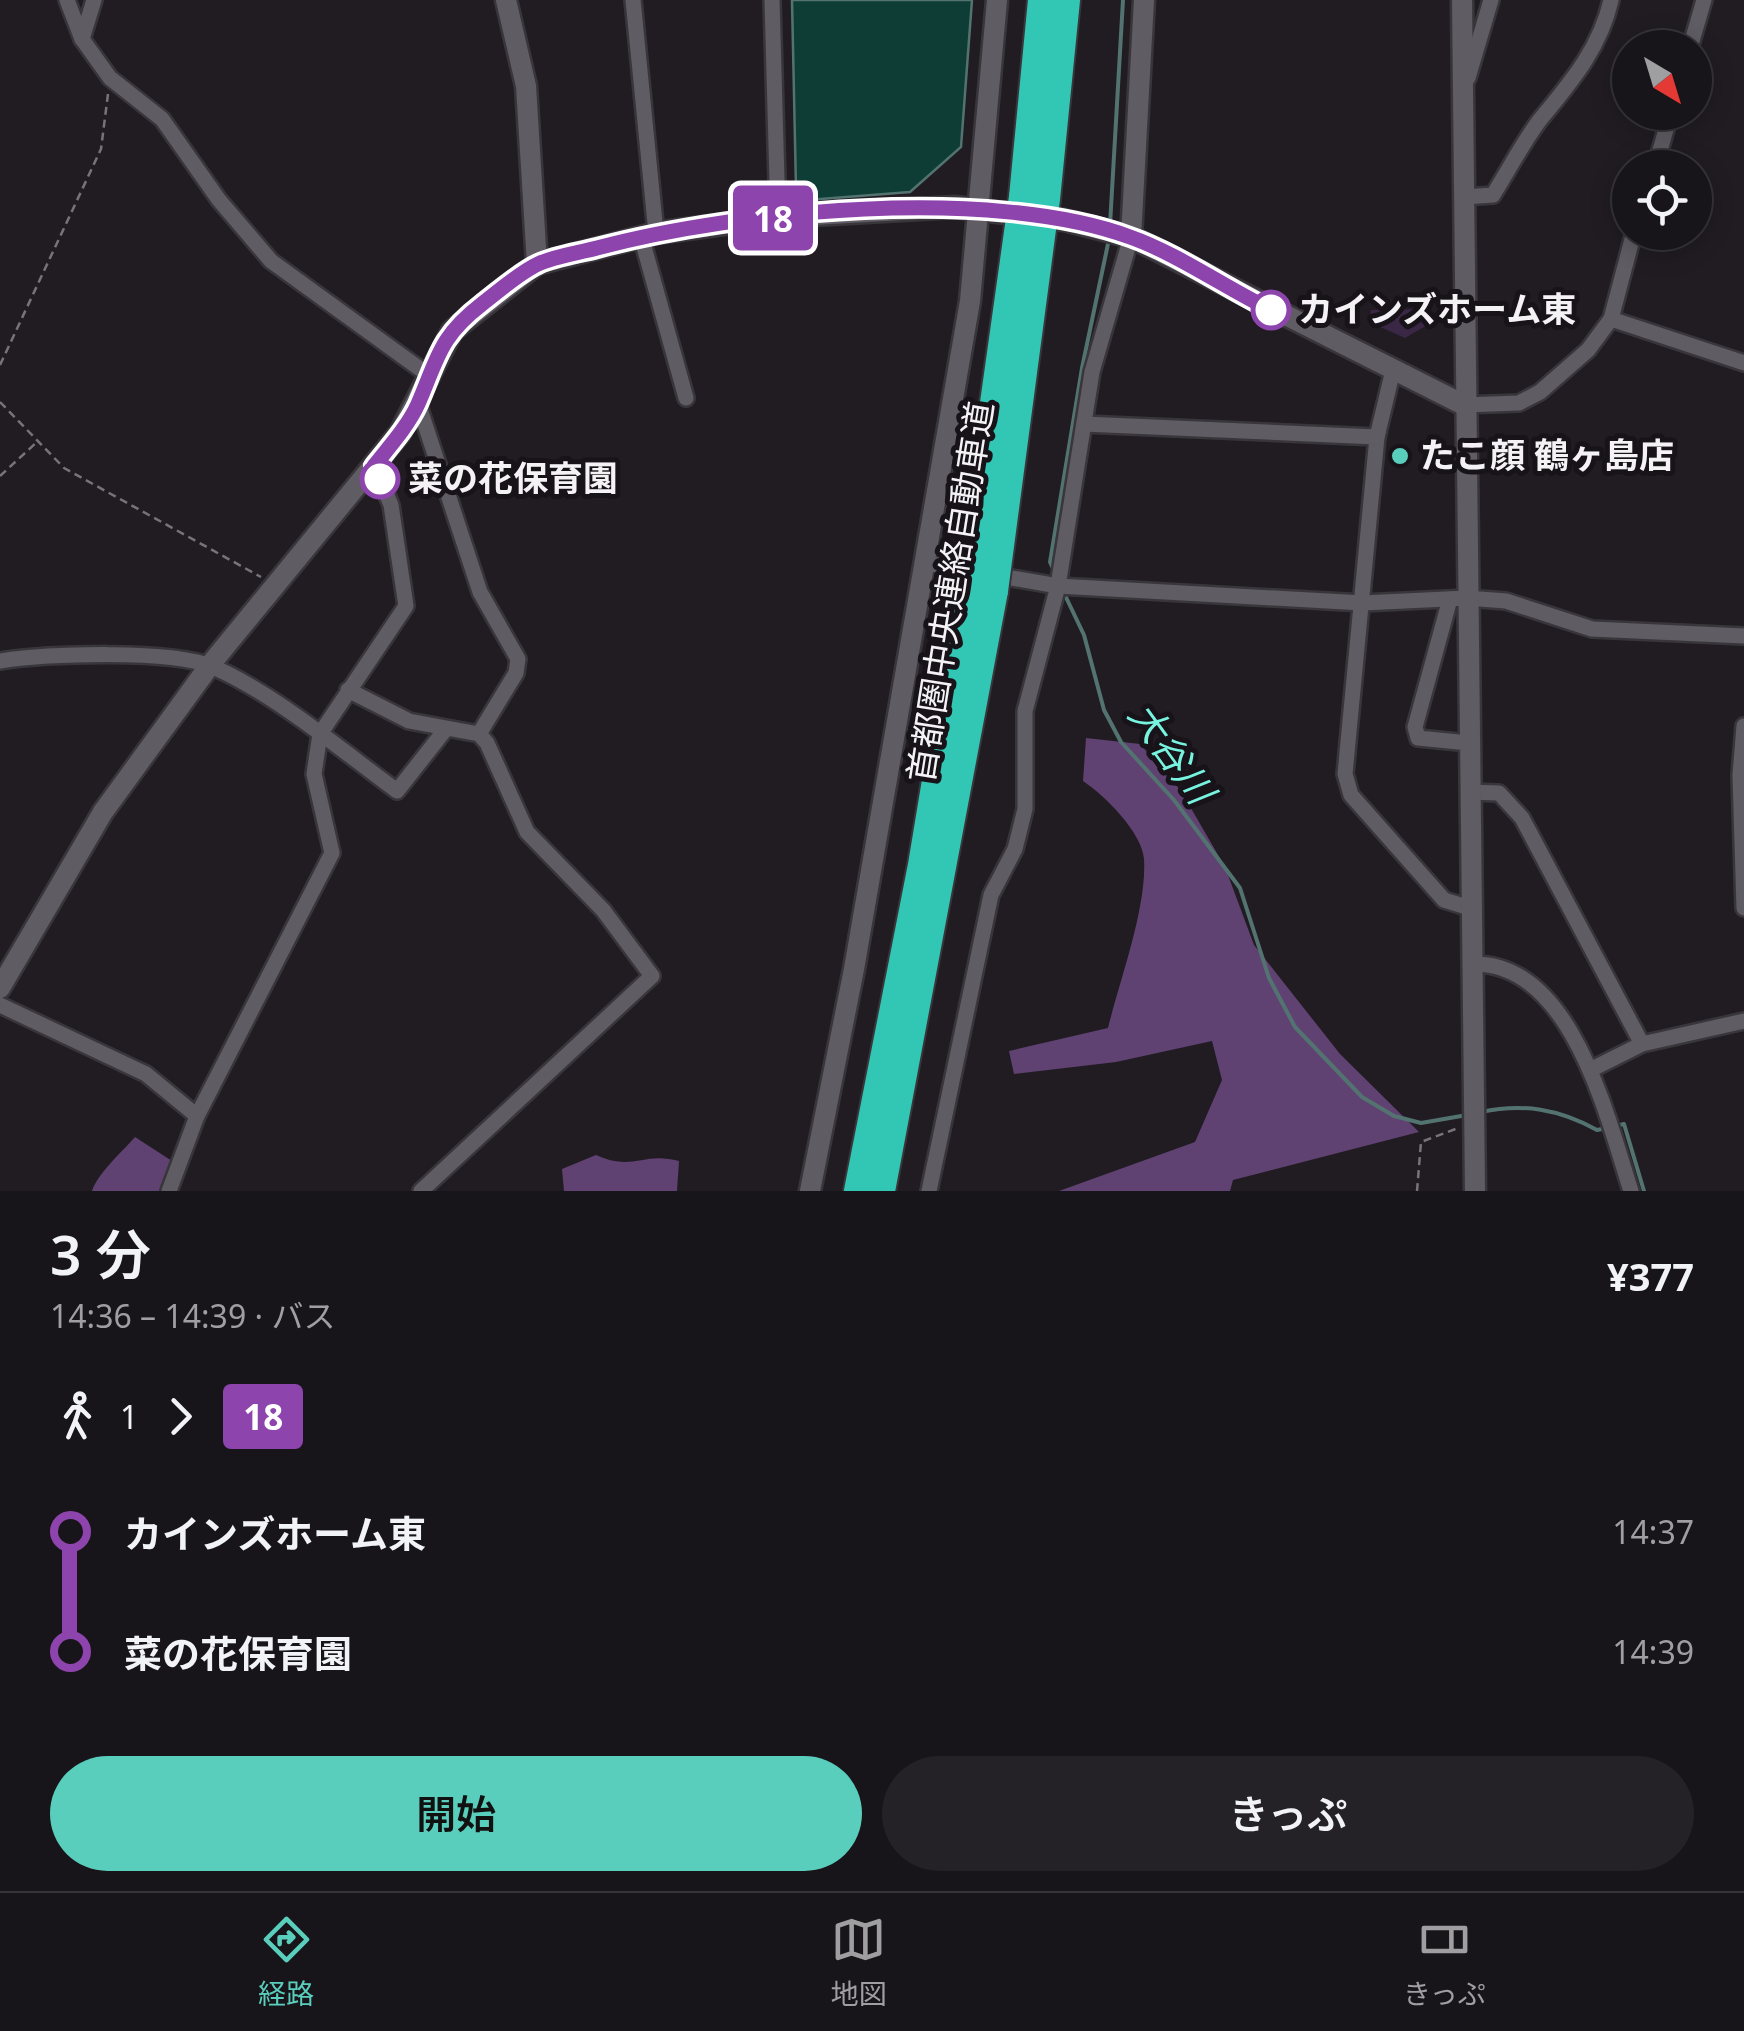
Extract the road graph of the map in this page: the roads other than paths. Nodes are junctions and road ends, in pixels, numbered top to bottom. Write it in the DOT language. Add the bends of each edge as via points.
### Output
graph roads {
  1 [pos="67,0"];
  2 [pos="94,0"];
  3 [pos="506,0"];
  4 [pos="633,0"];
  5 [pos="772,0"];
  6 [pos="996,0"];
  7 [pos="1042,0"];
  8 [pos="1066,0"];
  9 [pos="1144,0"];
  10 [pos="1462,0"];
  11 [pos="1492,0"];
  12 [pos="1611,0"];
  13 [pos="1704,0"];
  14 [pos="1695,30"];
  15 [pos="82,39"];
  16 [pos="1464,91"];
  17 [pos="1464,197"];
  18 [pos="1034,198"];
  19 [pos="977,209"];
  20 [pos="778,217"];
  21 [pos="648,235"];
  22 [pos="1132,237"];
  23 [pos="1629,250"];
  24 [pos="537,264"];
  25 [pos="1610,319"];
  26 [pos="1744,364"];
  27 [pos="1392,370"];
  28 [pos="426,374"];
  29 [pos="686,398"];
  30 [pos="418,403"];
  31 [pos="1464,405"];
  32 [pos="1084,424"];
  33 [pos="1377,437"];
  34 [pos="374,466"];
  35 [pos="926,563"];
  36 [pos="1058,586"];
  37 [pos="981,590"];
  38 [pos="1459,598"];
  39 [pos="1364,603"];
  40 [pos="1744,636"];
  41 [pos="0,661"];
  42 [pos="210,665"];
  43 [pos="348,690"];
  44 [pos="1744,726"];
  45 [pos="445,730"];
  46 [pos="320,734"];
  47 [pos="479,734"];
  48 [pos="1468,743"];
  49 [pos="1469,792"];
  50 [pos="1470,908"];
  51 [pos="1744,908"];
  52 [pos="1471,964"];
  53 [pos="0,988"];
  54 [pos="0,1006"];
  55 [pos="1744,1021"];
  56 [pos="1642,1044"];
  57 [pos="1592,1068"];
  58 [pos="197,1116"];
  59 [pos="169,1191"];
  60 [pos="421,1191"];
  61 [pos="810,1191"];
  62 [pos="858,1191"];
  63 [pos="881,1191"];
  64 [pos="930,1191"];
  65 [pos="1476,1191"];
  66 [pos="1631,1191"];
  1 -- 15 [label="street"];
  2 -- 15 [label="street"];
  3 -- 24 [label="street" via="526,86"];
  4 -- 21 [label="street"];
  5 -- 20 [label="street"];
  6 -- 19 [label="street"];
  7 -- 18 [label="highway, 首都圏中央連絡自動車道"];
  8 -- 18 [label="highway, 首都圏中央連絡自動車道"];
  9 -- 22 [label="street"];
  10 -- 16 [label="street"];
  11 -- 16 [label="street"];
  12 -- 17 [label="street" via="1584,66 1493,195"];
  13 -- 14 [label="street"];
  15 -- 28 [label="street" via="110,78 162,119 271,261"];
  16 -- 17 [label="street"];
  17 -- 31 [label="street"];
  18 -- 37 [label="highway, 首都圏中央連絡自動車道, bridge"];
  19 -- 20 [label="street"];
  19 -- 22 [label="street"];
  19 -- 35 [label="street" via="970,301"];
  20 -- 21 [label="street"];
  21 -- 24 [label="street"];
  21 -- 29 [label="street"];
  22 -- 27 [label="street"];
  22 -- 32 [label="street" via="1092,372"];
  23 -- 25 [label="street"];
  24 -- 28 [label="street" via="452,331"];
  25 -- 26 [label="street"];
  25 -- 31 [label="street" via="1588,350 1520,404"];
  27 -- 31 [label="street"];
  27 -- 33 [label="street"];
  28 -- 30 [label="street"];
  30 -- 34 [label="street"];
  30 -- 47 [label="street" via="480,592 518,659 516,674"];
  31 -- 38 [label="street"];
  32 -- 33 [label="street"];
  32 -- 36 [label="street"];
  33 -- 39 [label="street"];
  34 -- 42 [label="street"];
  34 -- 43 [label="street" via="391,504 406,606"];
  35 -- 36 [label="street"];
  35 -- 61 [label="street"];
  36 -- 39 [label="street"];
  36 -- 64 [label="street" via="1025,711 1026,809 1015,850 991,894"];
  37 -- 62 [label="highway, 首都圏中央連絡自動車道"];
  37 -- 63 [label="highway, 首都圏中央連絡自動車道"];
  38 -- 39 [label="street"];
  38 -- 40 [label="street" via="1506,602 1592,630"];
  38 -- 48 [label="street"];
  38 -- 48 [label="street" via="1415,727 1418,738"];
  39 -- 50 [label="street" via="1345,774 1351,795 1444,900"];
  41 -- 42 [label="street" via="149,658"];
  42 -- 46 [label="street"];
  42 -- 53 [label="street" via="103,812"];
  43 -- 45 [label="street" via="409,721"];
  43 -- 46 [label="street"];
  44 -- 51 [label="street"];
  45 -- 46 [label="street" via="397,792"];
  45 -- 47 [label="street"];
  46 -- 58 [label="street" via="314,774 332,853"];
  47 -- 60 [label="street" via="527,832 603,910 652,976"];
  48 -- 49 [label="street"];
  49 -- 50 [label="street"];
  49 -- 56 [label="street" via="1499,794 1522,818"];
  50 -- 52 [label="street"];
  52 -- 57 [label="street" via="1496,963 1522,976 1568,1028"];
  52 -- 65 [label="street"];
  54 -- 58 [label="street" via="146,1074"];
  55 -- 56 [label="street"];
  56 -- 57 [label="street"];
  57 -- 66 [label="street"];
  58 -- 59 [label="street"];
}
